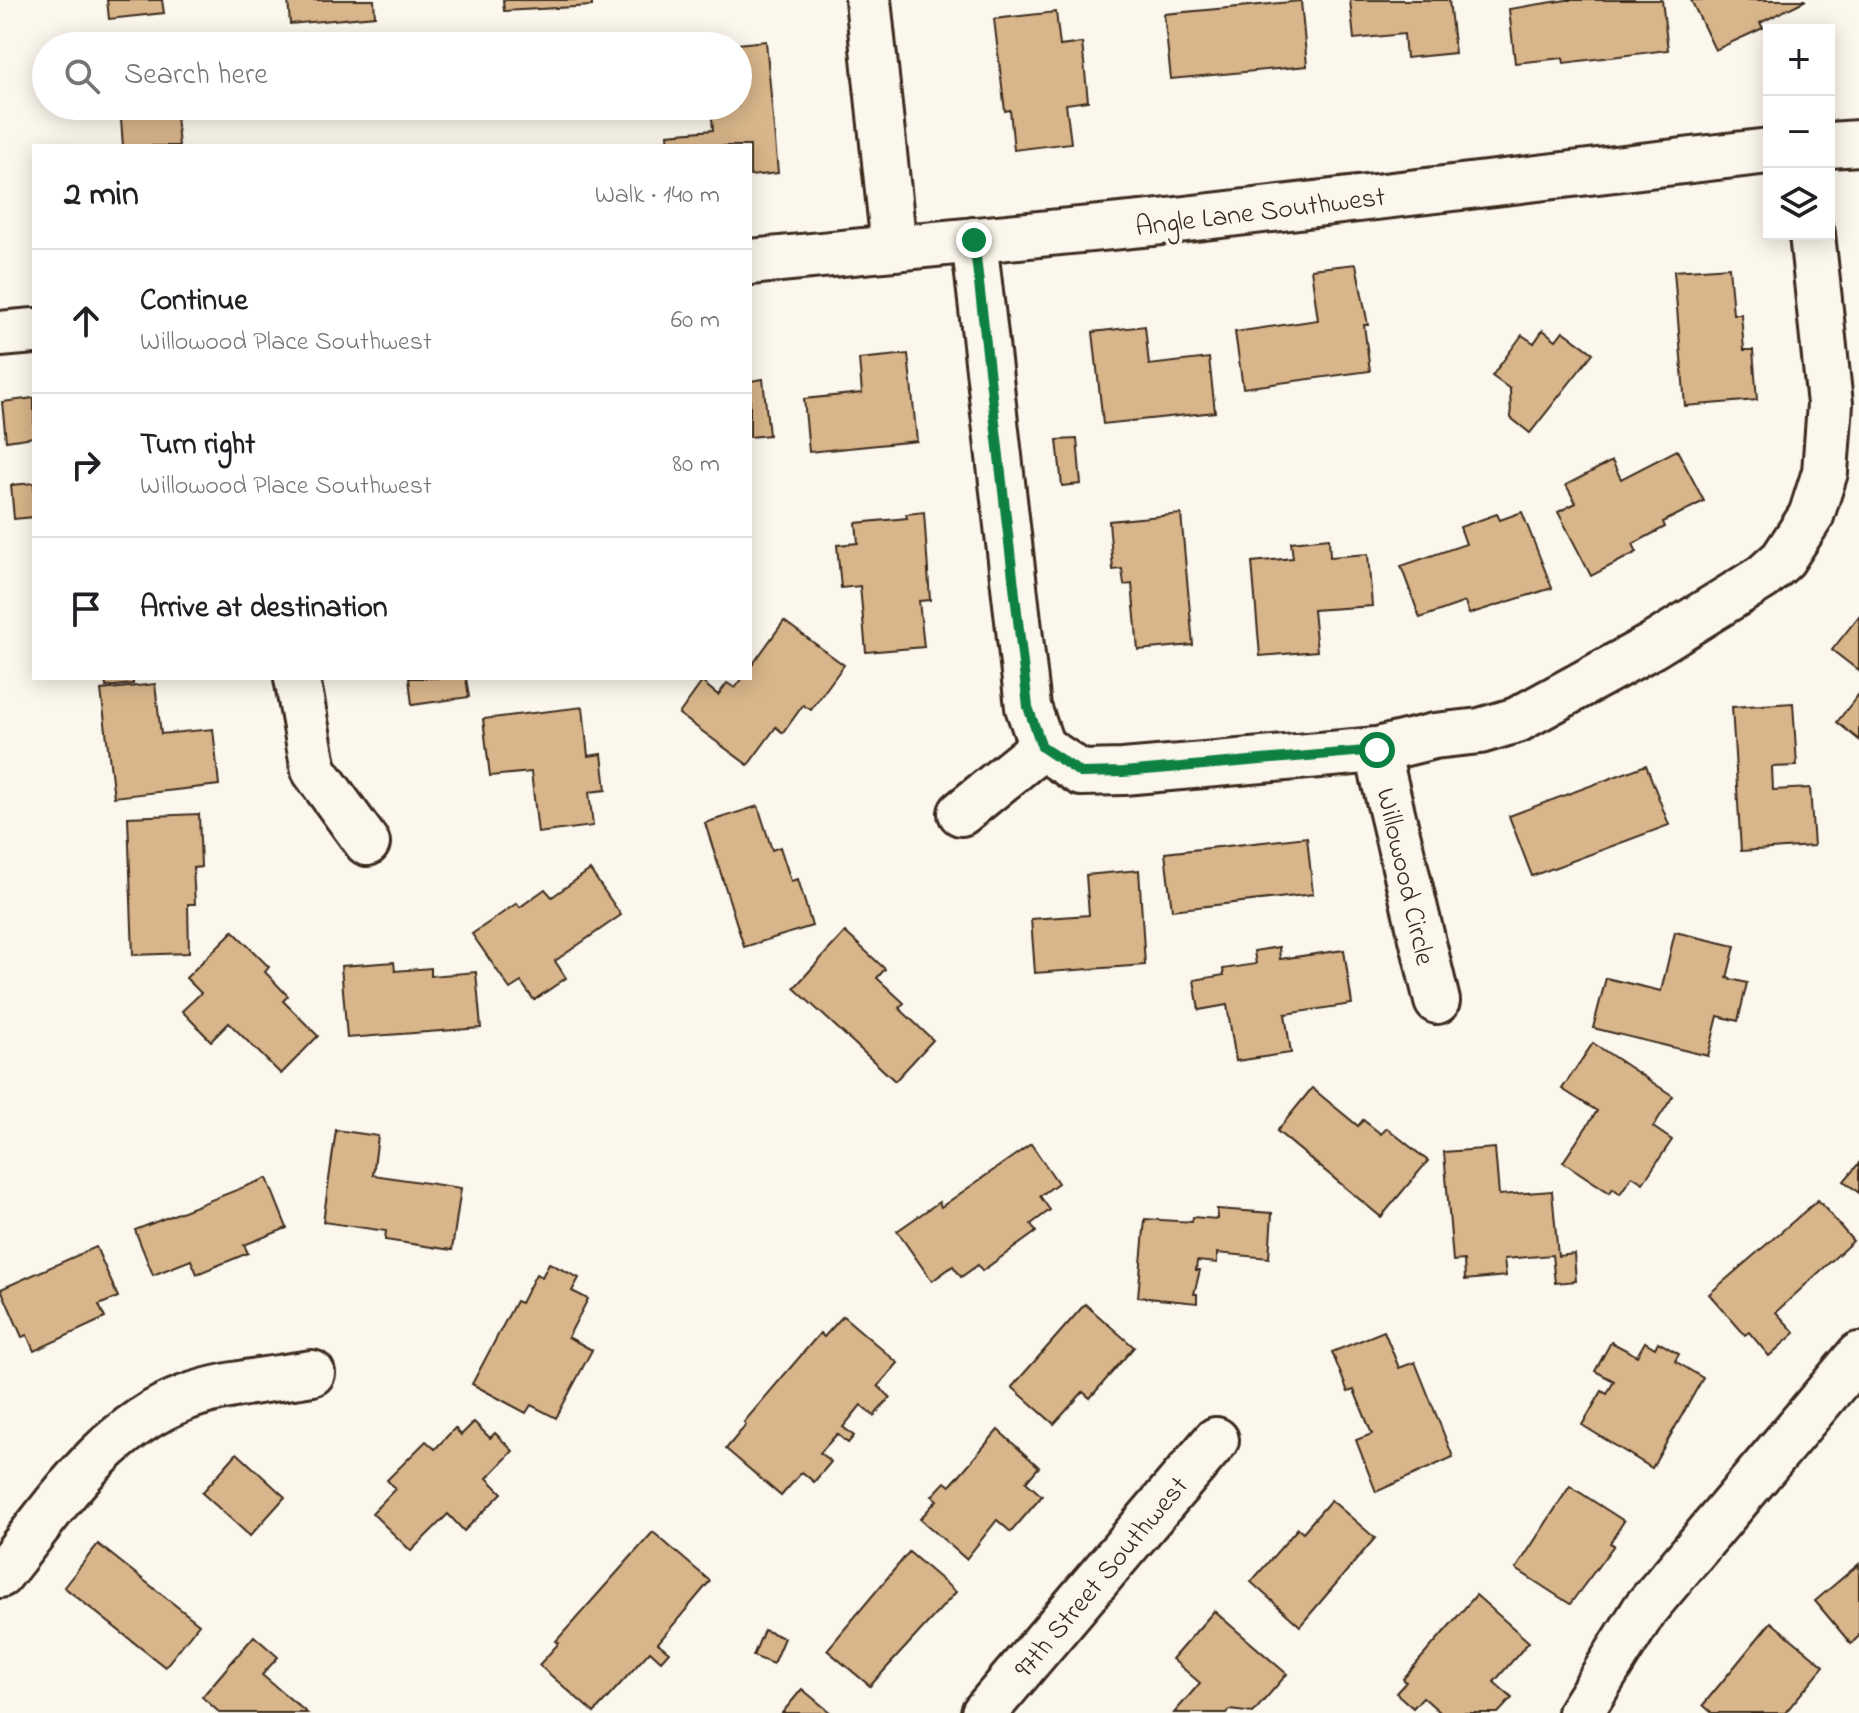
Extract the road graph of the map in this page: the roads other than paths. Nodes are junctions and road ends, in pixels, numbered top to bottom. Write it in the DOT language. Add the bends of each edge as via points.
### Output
graph roads {
  1 [pos="868,0"];
  2 [pos="1859,143"];
  3 [pos="1835,145"];
  4 [pos="1763,152"];
  5 [pos="974,240"];
  6 [pos="1813,240"];
  7 [pos="894,248"];
  8 [pos="752,262"];
  9 [pos="32,331"];
  10 [pos="0,334"];
  11 [pos="297,680"];
  12 [pos="1042,747"];
  13 [pos="1377,750"];
  14 [pos="961,813"];
  15 [pos="367,843"];
  16 [pos="1437,1001"];
  17 [pos="1859,1355"];
  18 [pos="312,1373"];
  19 [pos="1216,1440"];
  20 [pos="0,1575"];
  21 [pos="984,1713"];
  22 [pos="1580,1713"];
  1 -- 7 [label="street"];
  2 -- 3 [label="street"];
  4 -- 5 [label="street, Angle Lane Southwest"];
  5 -- 7 [label="street, Angle Lane Southwest"];
  5 -- 12 [label="street" via="1028,707"];
  6 -- 13 [label="street" via="1830,404 1825,472 1811,516 1783,559 1652,646 1517,720"];
  7 -- 8 [label="street, Angle Lane Southwest"];
  9 -- 10 [label="street"];
  11 -- 15 [label="street" via="314,770"];
  12 -- 13 [label="street" via="1081,773"];
  12 -- 14 [label="street"];
  13 -- 16 [label="street, Willowood Circle"];
  17 -- 22 [label="street" via="1645,1609"];
  18 -- 20 [label="street" via="222,1387 149,1415 102,1451"];
  19 -- 21 [label="street, 97th Street Southwest"];
}
